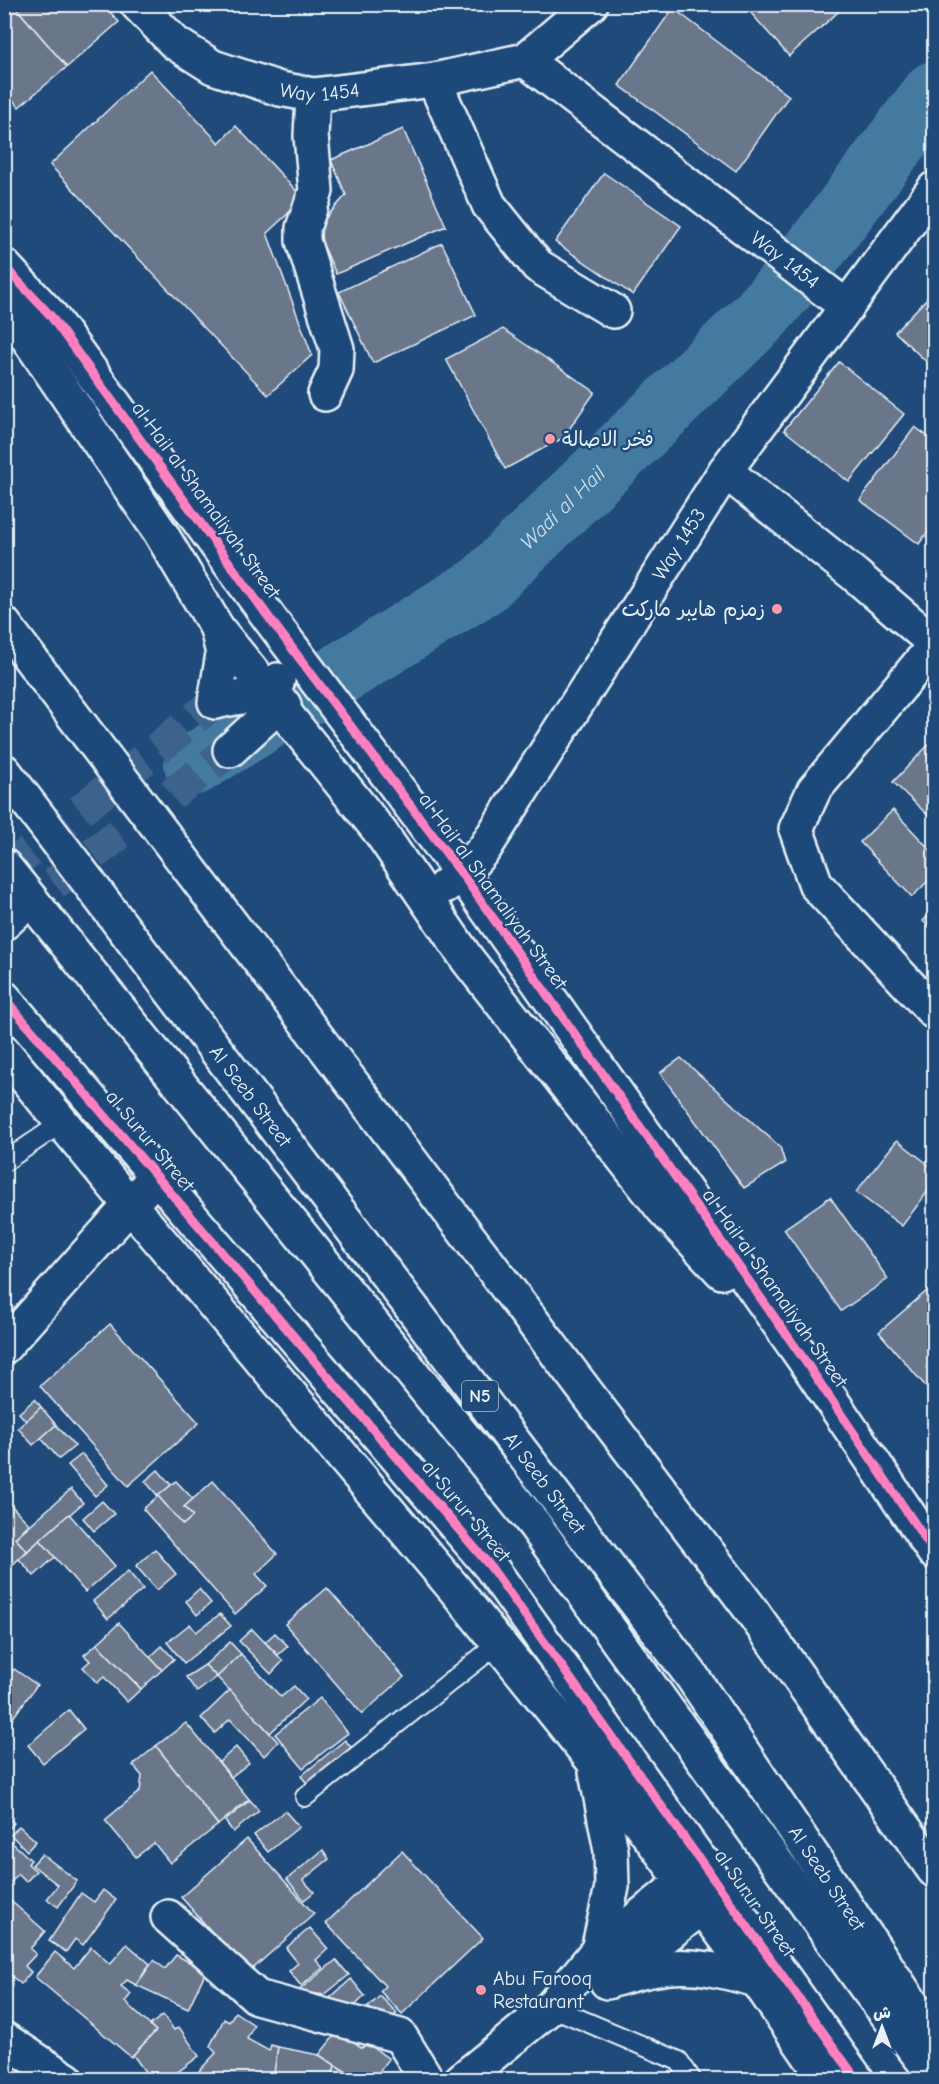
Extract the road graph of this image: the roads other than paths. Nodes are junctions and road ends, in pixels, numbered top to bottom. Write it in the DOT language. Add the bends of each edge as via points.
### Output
graph roads {
  1 [pos="137,4"];
  2 [pos="591,4"];
  3 [pos="525,60"];
  4 [pos="434,80"];
  5 [pos="313,95"];
  6 [pos="934,189"];
  7 [pos="4,266"];
  8 [pos="4,303"];
  9 [pos="847,307"];
  10 [pos="613,311"];
  11 [pos="325,394"];
  12 [pos="725,471"];
  13 [pos="270,620"];
  14 [pos="4,624"];
  15 [pos="216,628"];
  16 [pos="934,645"];
  17 [pos="273,699"];
  18 [pos="314,746"];
  19 [pos="4,771"];
  20 [pos="399,793"];
  21 [pos="4,866"];
  22 [pos="462,874"];
  23 [pos="427,900"];
  24 [pos="4,998"];
  25 [pos="934,1012"];
  26 [pos="4,1052"];
  27 [pos="63,1122"];
  28 [pos="4,1162"];
  29 [pos="156,1176"];
  30 [pos="130,1205"];
  31 [pos="4,1347"];
  32 [pos="803,1358"];
  33 [pos="934,1552"];
  34 [pos="499,1643"];
  35 [pos="594,1762"];
  36 [pos="305,1797"];
  37 [pos="934,1870"];
  38 [pos="694,1873"];
  39 [pos="714,1899"];
  40 [pos="168,1917"];
  41 [pos="598,1950"];
  42 [pos="757,1980"];
  43 [pos="610,1981"];
  44 [pos="551,2007"];
  45 [pos="934,2037"];
  46 [pos="4,2039"];
  47 [pos="934,2074"];
  48 [pos="67,2079"];
  49 [pos="427,2079"];
  50 [pos="461,2079"];
  51 [pos="692,2079"];
  52 [pos="826,2079"];
  53 [pos="857,2079"];
  1 -- 5 [label="main road, Way 1454" via="176,43 213,66"];
  2 -- 3 [label="main road, Way 1454"];
  3 -- 4 [label="main road, Way 1454"];
  3 -- 9 [label="main road, Way 1454"];
  4 -- 5 [label="main road, Way 1454"];
  4 -- 10 [label="main road" via="489,205 538,266"];
  5 -- 11 [label="main road" via="311,136 316,191 303,228 303,242 337,349 336,369"];
  6 -- 9 [label="main road, Way 1453"];
  7 -- 13 [label="main road, al Hail al Shamaliyah Street" via="50,315"];
  8 -- 15 [label="main road" via="160,532"];
  9 -- 12 [label="main road, Way 1453"];
  12 -- 16 [label="main road" via="855,575"];
  12 -- 22 [label="main road, Way 1453" via="485,848"];
  13 -- 17 [label="main road" via="282,666"];
  13 -- 20 [label="main road, al Hail al Shamaliyah Street"];
  14 -- 37 [label="main road" via="749,1607"];
  15 -- 17 [label="main road, al Hail al Shamaliyah Street"];
  15 -- 17 [label="main road" via="223,654 215,702 249,694"];
  16 -- 25 [label="main road" via="814,790 796,829 816,885"];
  17 -- 18 [label="main road, al Hail al Shamaliyah Street"];
  17 -- 18 [label="main road" via="267,716 230,750 260,741"];
  17 -- 20 [label="main road" via="308,719"];
  18 -- 23 [label="main road, al Hail al Shamaliyah Street"];
  19 -- 45 [label="main road, Al Seeb Street / N5" via="691,1675"];
  20 -- 22 [label="main road, al Hail al Shamaliyah Street"];
  21 -- 47 [label="main road" via="534,1524 865,1986"];
  22 -- 23 [label="main road, Way 1453"];
  22 -- 32 [label="main road, al Hail al Shamaliyah Street"];
  23 -- 32 [label="main road, al Hail al Shamaliyah Street" via="467,959 663,1209"];
  24 -- 29 [label="main road, al Surur Street"];
  26 -- 27 [label="main road, al Surur Street"];
  27 -- 28 [label="lane"];
  27 -- 30 [label="main road, al Surur Street"];
  29 -- 30 [label="main road"];
  29 -- 38 [label="main road, al Surur Street" via="490,1566"];
  30 -- 31 [label="main road"];
  30 -- 34 [label="main road, al Surur Street"];
  32 -- 33 [label="main road, al Hail al Shamaliyah Street"];
  34 -- 35 [label="main road, al Surur Street"];
  34 -- 36 [label="lane"];
  35 -- 38 [label="main road, al Surur Street"];
  35 -- 41 [label="main road" via="605,1809 611,1878"];
  38 -- 39 [label="main road, al Surur Street"];
  38 -- 41 [label="main road"];
  39 -- 42 [label="main road, al Surur Street"];
  39 -- 43 [label="main road"];
  39 -- 53 [label="main road, al Surur Street"];
  40 -- 49 [label="main road" via="257,1997 400,2036"];
  41 -- 44 [label="main road"];
  42 -- 43 [label="main road" via="706,1966 677,1965"];
  42 -- 52 [label="main road, al Surur Street"];
  43 -- 44 [label="main road"];
  44 -- 50 [label="main road"];
  44 -- 51 [label="lane" via="679,2061"];
  46 -- 48 [label="main road"];
}
